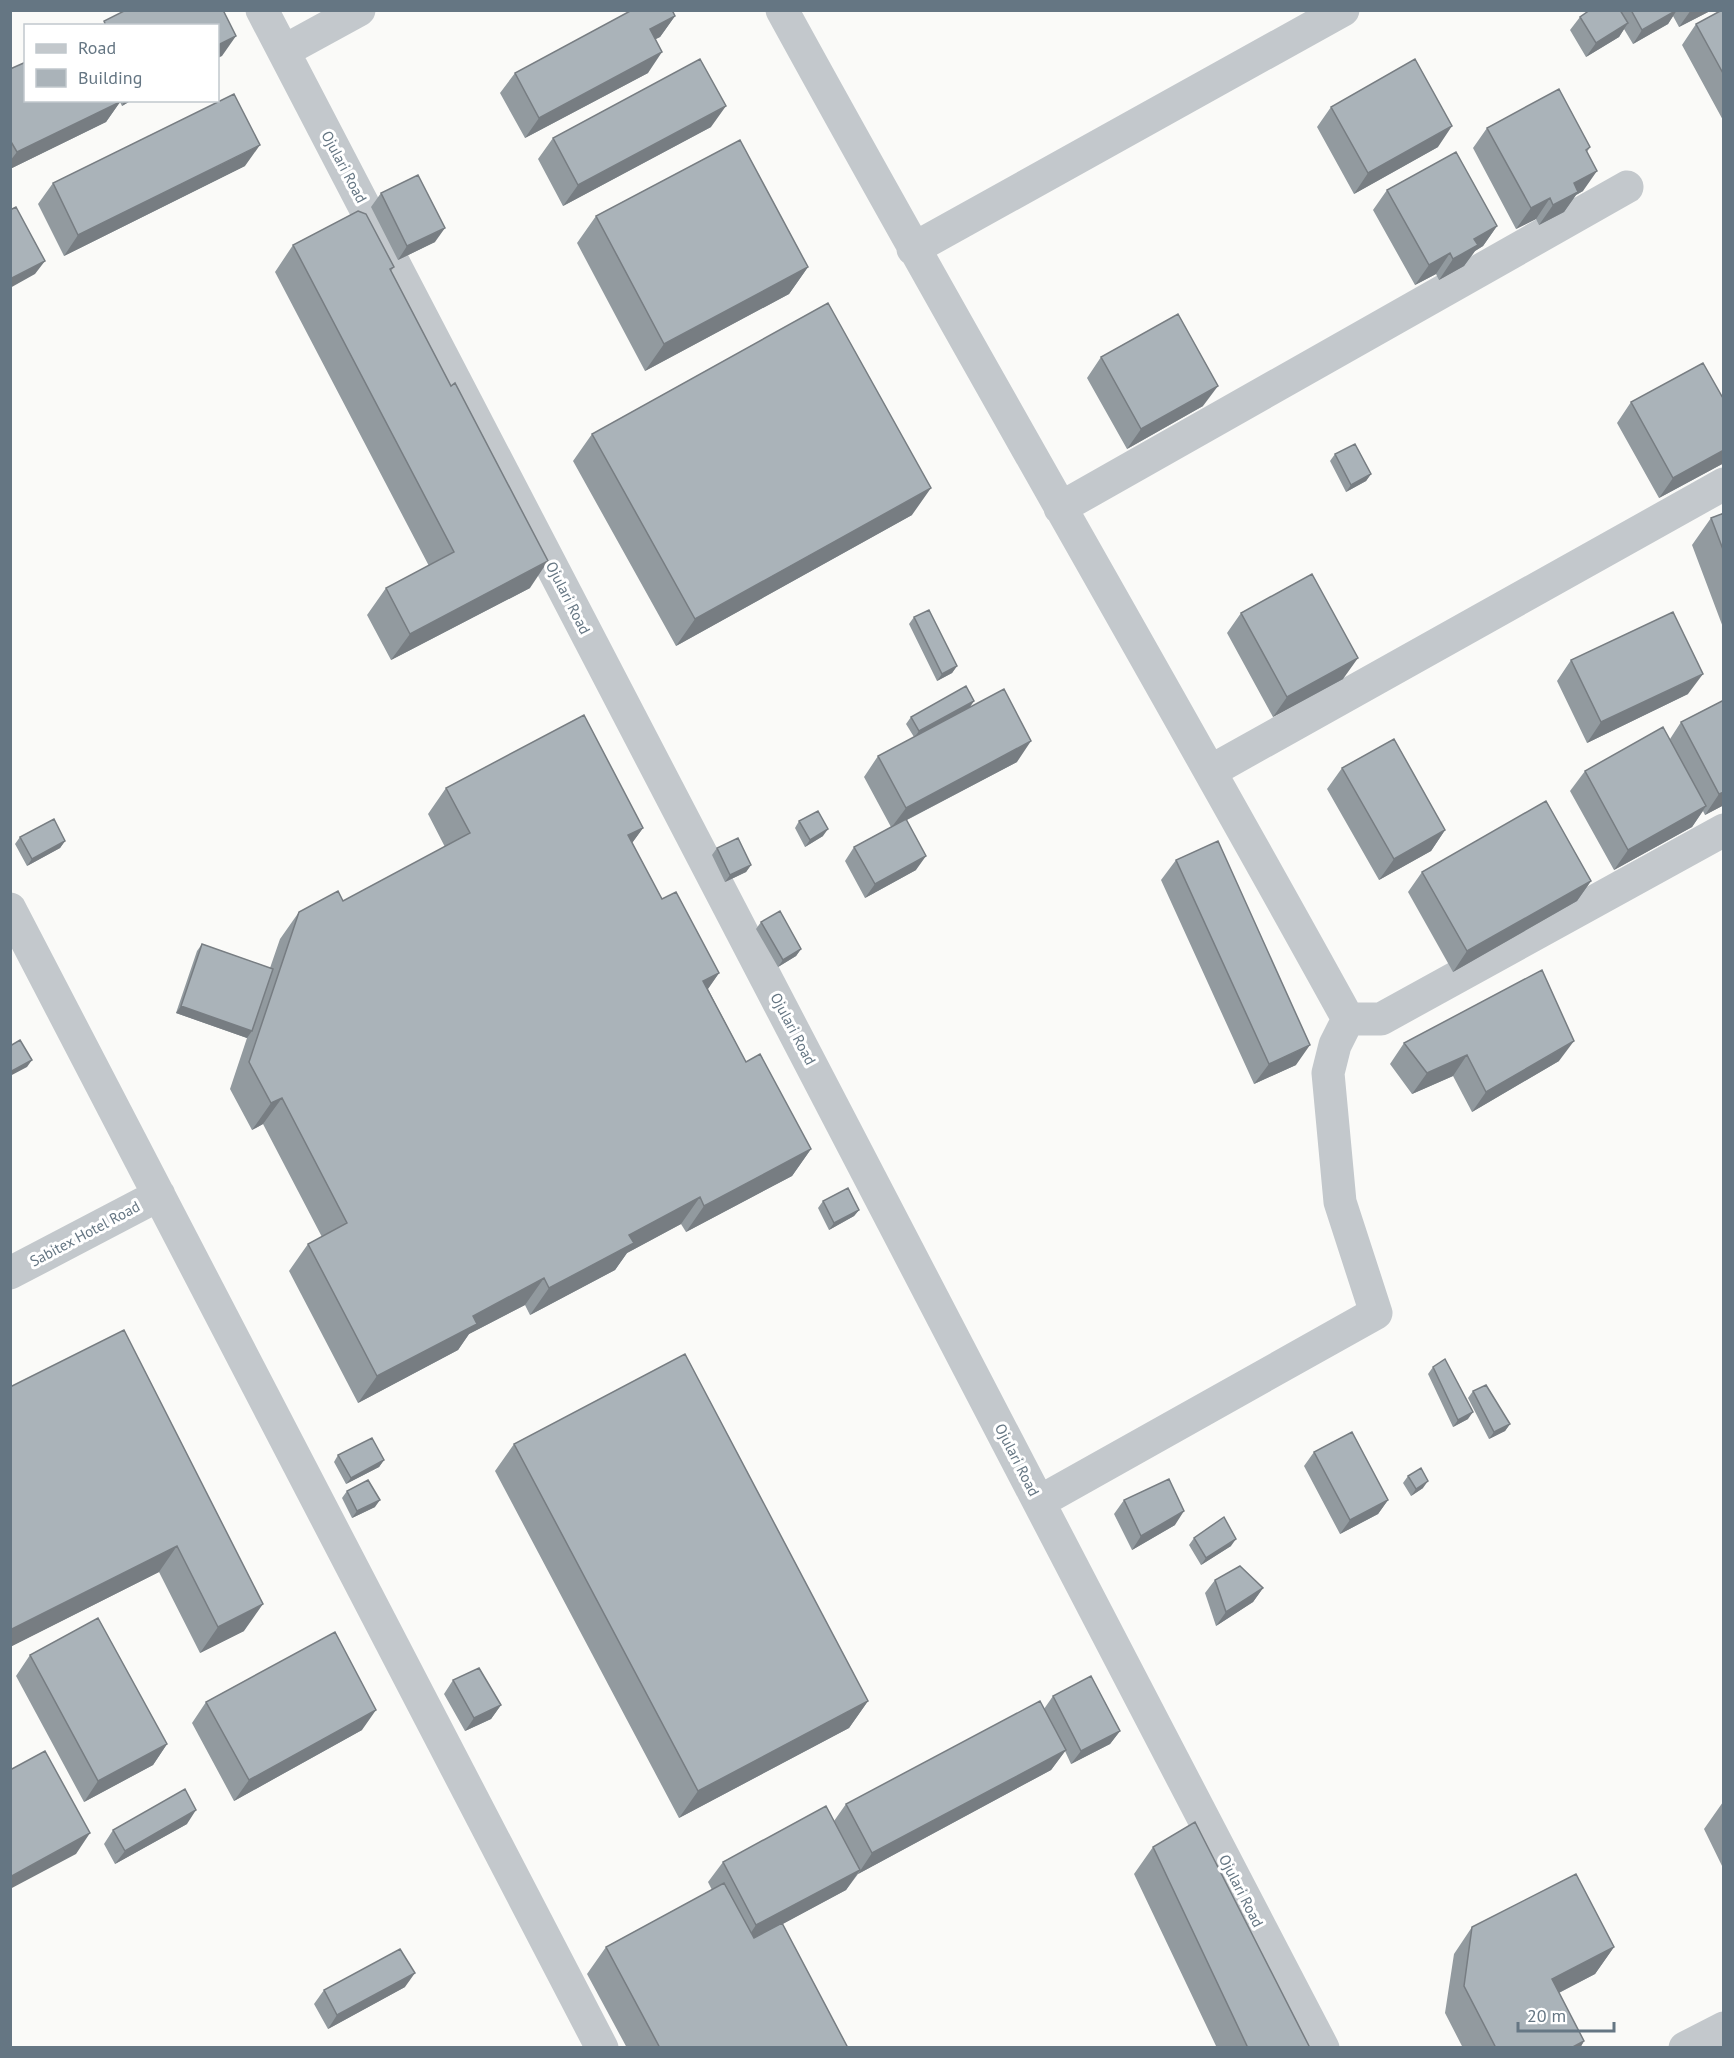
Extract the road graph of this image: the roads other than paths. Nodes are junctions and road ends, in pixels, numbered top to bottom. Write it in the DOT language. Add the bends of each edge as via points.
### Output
graph roads {
  1 [pos="262,10"];
  2 [pos="359,10"];
  3 [pos="782,10"];
  4 [pos="1343,10"];
  5 [pos="284,51"];
  6 [pos="1627,187"];
  7 [pos="913,249"];
  8 [pos="1724,484"];
  9 [pos="1060,508"];
  10 [pos="1211,771"];
  11 [pos="1724,830"];
  12 [pos="10,909"];
  13 [pos="1348,1019"];
  14 [pos="159,1195"];
  15 [pos="10,1274"];
  16 [pos="1039,1502"];
  17 [pos="1724,2028"];
  18 [pos="602,2048"];
  19 [pos="1323,2048"];
  20 [pos="1685,2048"];
  1 -- 5 [label="street, Ojulari Road"];
  2 -- 5 [label="street"];
  3 -- 7 [label="street"];
  4 -- 7 [label="street"];
  5 -- 16 [label="street, Ojulari Road"];
  6 -- 9 [label="street"];
  7 -- 9 [label="street"];
  8 -- 10 [label="street"];
  9 -- 10 [label="street"];
  10 -- 13 [label="street"];
  11 -- 13 [label="street" via="1382,1019"];
  12 -- 14 [label="street"];
  13 -- 16 [label="street" via="1335,1044 1328,1073 1340,1202 1376,1313"];
  14 -- 15 [label="street, Sabitex Hotel Road"];
  14 -- 18 [label="street"];
  16 -- 19 [label="street, Ojulari Road"];
  17 -- 20 [label="street"];
}
